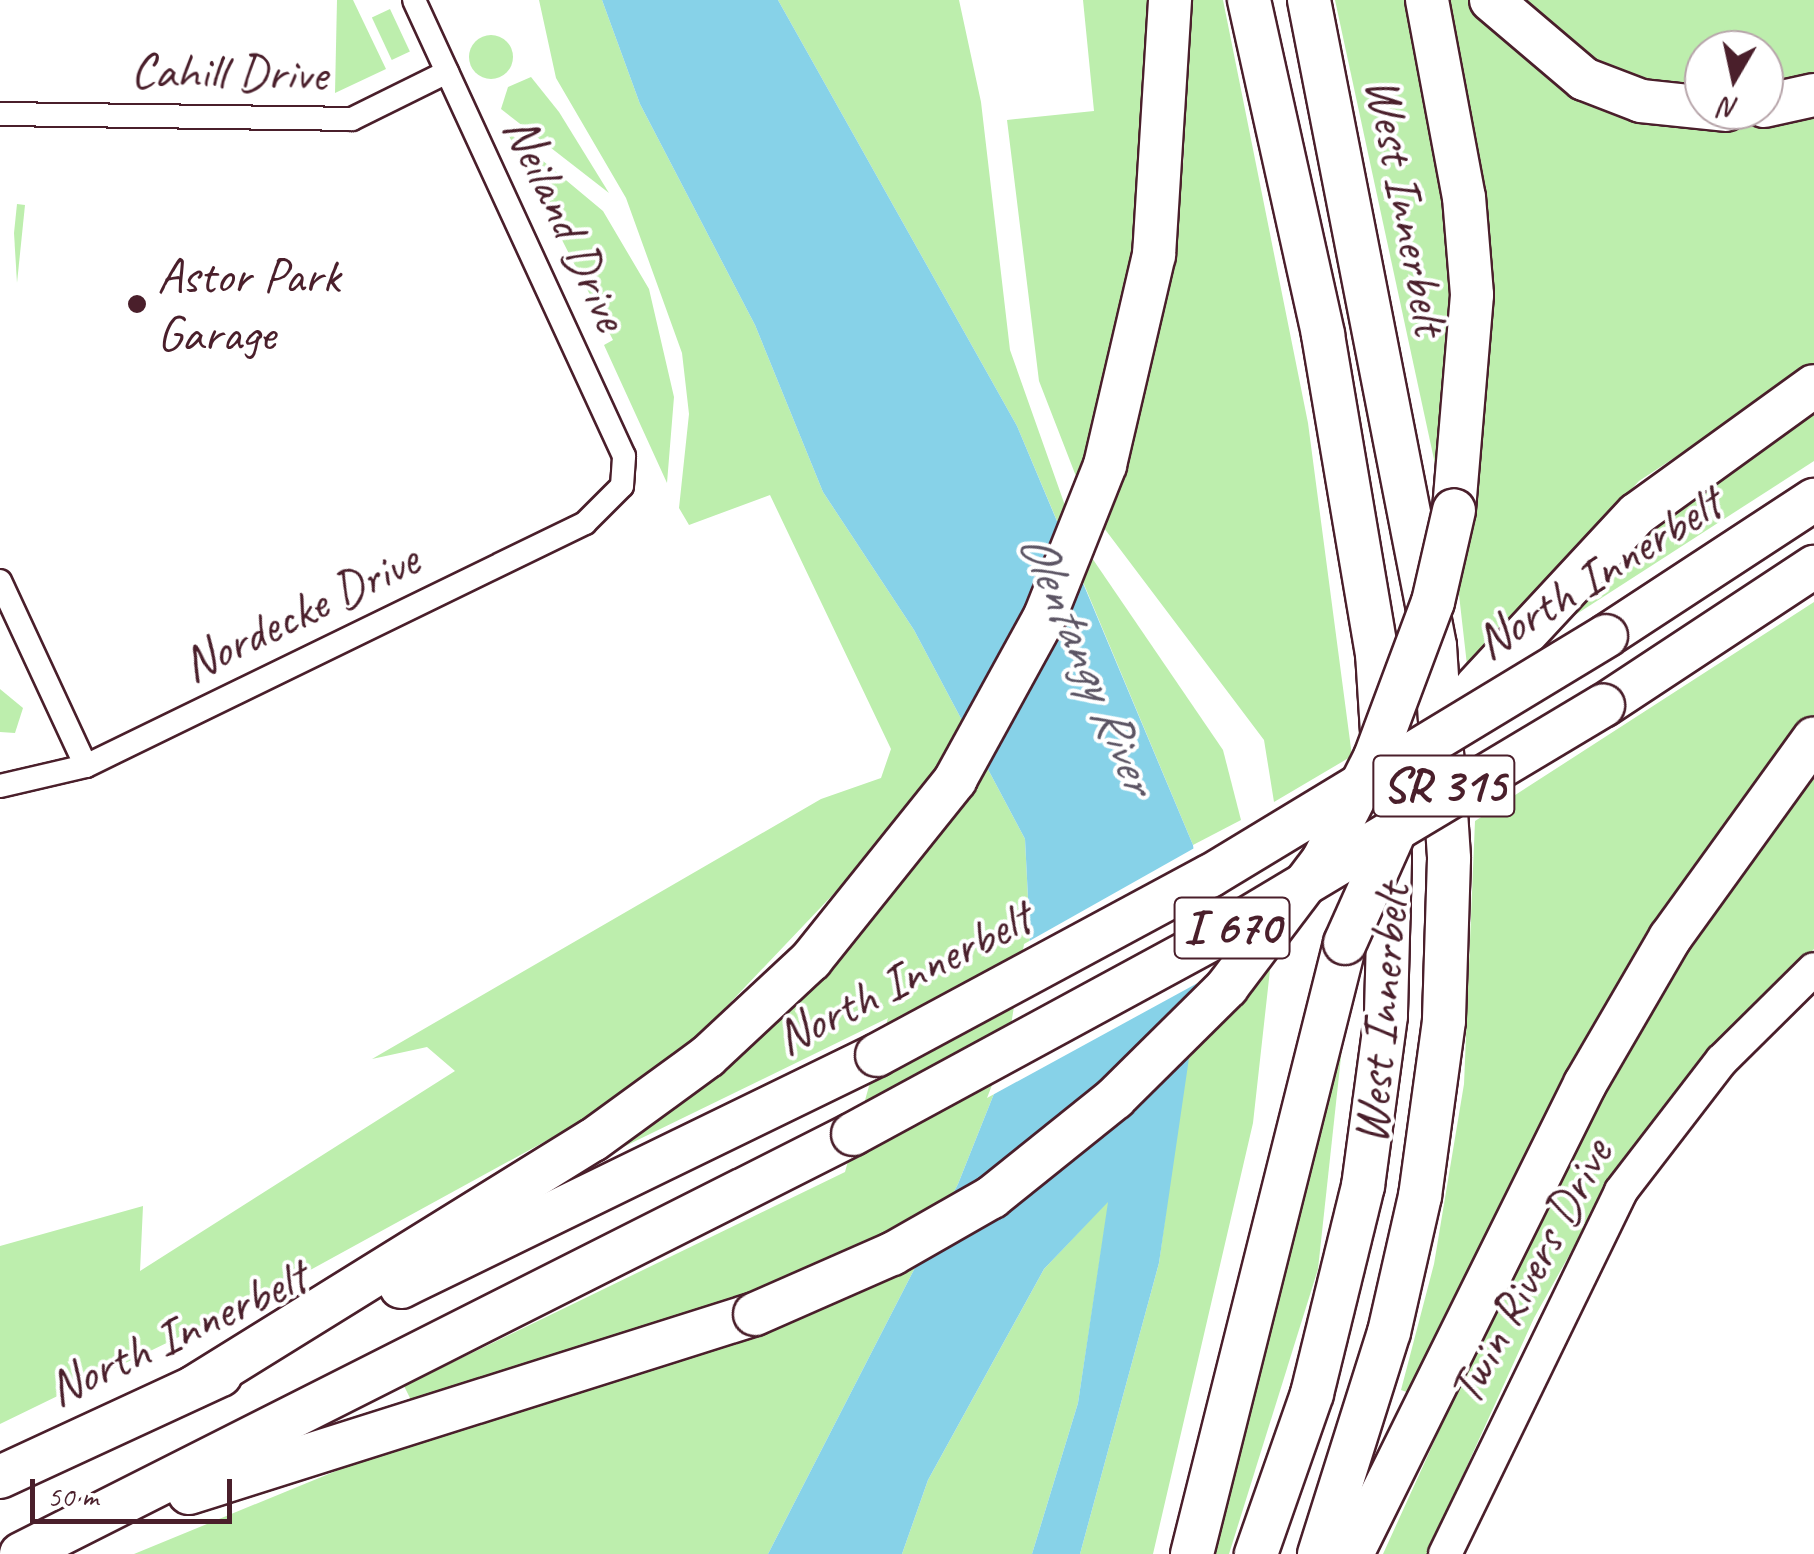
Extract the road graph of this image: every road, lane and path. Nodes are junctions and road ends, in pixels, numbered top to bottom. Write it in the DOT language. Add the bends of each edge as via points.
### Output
graph roads {
  1 [pos="414,0"];
  2 [pos="1170,0"];
  3 [pos="1249,0"];
  4 [pos="1309,0"];
  5 [pos="1427,0"];
  6 [pos="1491,0"];
  7 [pos="447,72"];
  8 [pos="1814,94"];
  9 [pos="1784,101"];
  10 [pos="1684,106"];
  11 [pos="0,114"];
  12 [pos="1814,386"];
  13 [pos="622,486"];
  14 [pos="1814,500"];
  15 [pos="1814,567"];
  16 [pos="0,581"];
  17 [pos="1814,738"];
  18 [pos="86,766"];
  19 [pos="0,786"];
  20 [pos="1814,970"];
  21 [pos="194,1388"];
  22 [pos="0,1477"];
  23 [pos="29,1550"];
  24 [pos="1192,1554"];
  25 [pos="1256,1554"];
  26 [pos="1318,1554"];
  27 [pos="1352,1554"];
  28 [pos="1446,1554"];
  1 -- 7 [label="street, Neiland Drive"];
  2 -- 21 [label="highway" via="1154,255 1078,546 1002,702 883,878 708,1056 593,1140"];
  3 -- 25 [label="highway, West Innerbelt / SR 315" via="1323,334 1371,616 1390,860 1386,1016 1363,1186 1290,1462"];
  4 -- 26 [label="highway, West Innerbelt / SR 315" via="1435,646 1448,859 1444,1021 1420,1196 1389,1332"];
  5 -- 23 [label="highway, bridge" via="1464,197 1472,296 1454,510 1433,602 1375,758 1323,860 1228,987 1115,1098 992,1197 892,1254 755,1314"];
  6 -- 10 [label="highway" via="1584,79 1641,101"];
  7 -- 11 [label="street, Cahill Drive" via="352,119"];
  7 -- 13 [label="street, Neiland Drive" via="624,456"];
  8 -- 9 [label="highway"];
  12 -- 24 [label="highway, bridge" via="1637,514 1476,687 1345,943"];
  13 -- 18 [label="street, Nordecke Drive" via="584,523"];
  14 -- 21 [label="highway, North Innerbelt / I 670, bridge" via="1606,636 1210,876 878,1055"];
  15 -- 23 [label="highway, I 670, bridge" via="1603,706 1223,933 853,1134"];
  16 -- 18 [label="street"];
  17 -- 27 [label="highway" via="1670,938 1585,1084"];
  18 -- 19 [label="street, Nordecke Drive"];
  20 -- 28 [label="main road, Twin Rivers Drive" via="1722,1060 1621,1190"];
  21 -- 22 [label="highway, North Innerbelt / I 670"];
}
